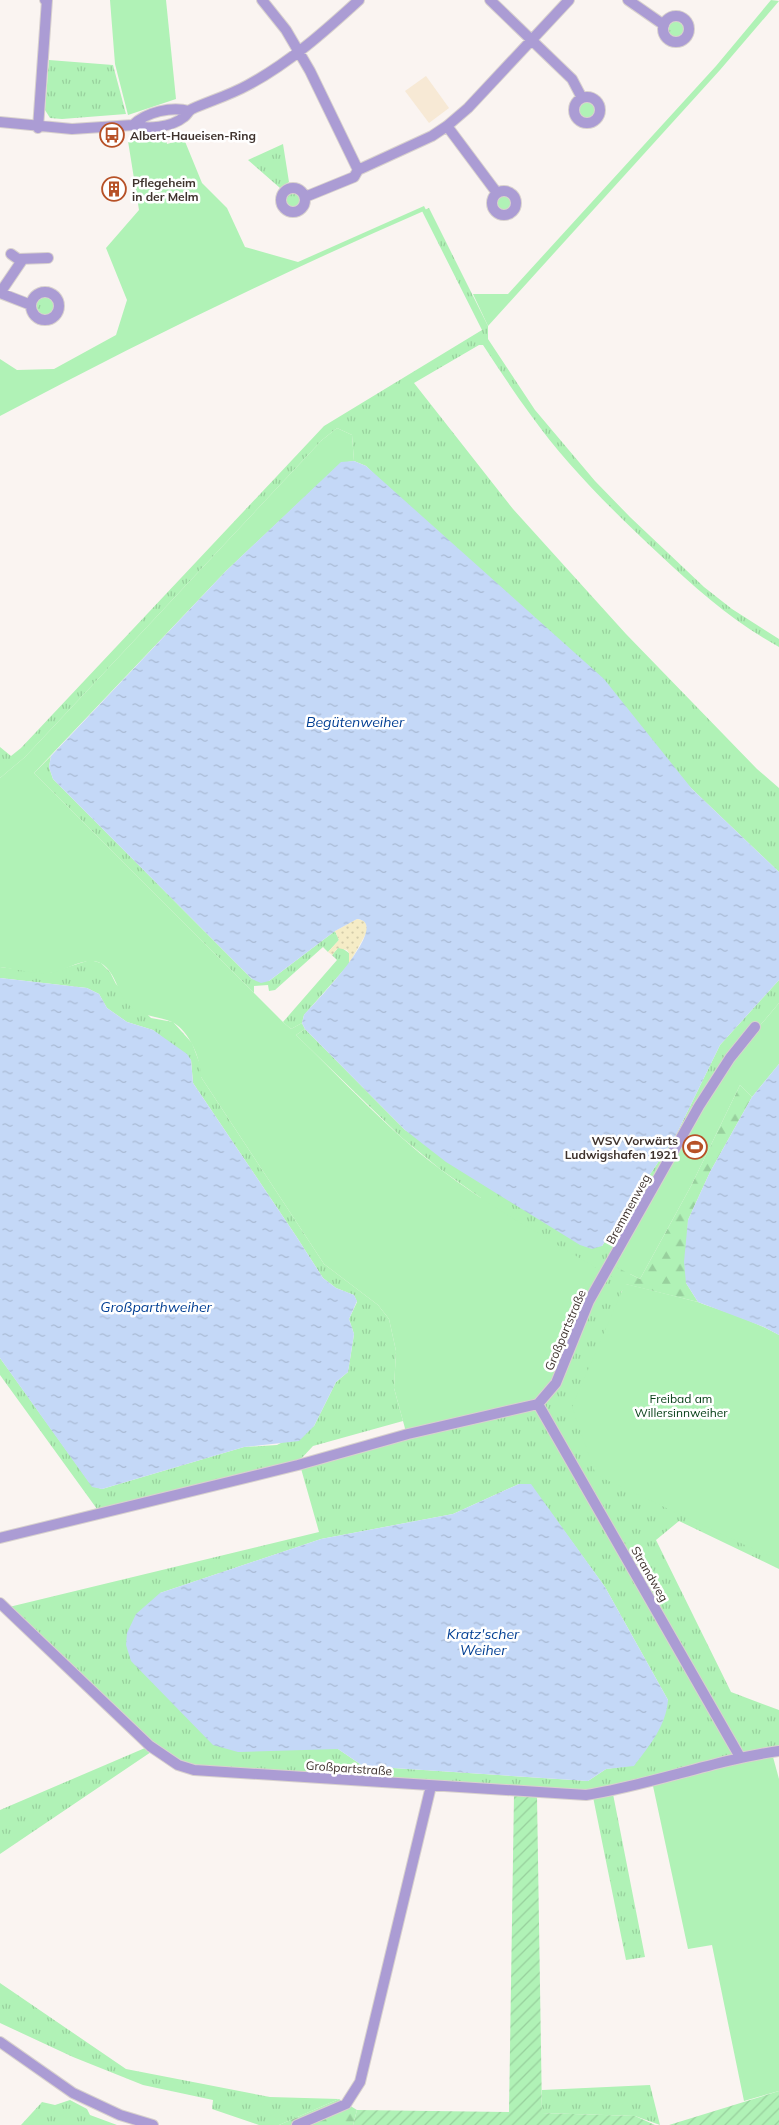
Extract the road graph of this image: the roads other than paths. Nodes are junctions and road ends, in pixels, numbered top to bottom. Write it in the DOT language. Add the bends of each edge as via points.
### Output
graph roads {
  1 [pos="47,0"];
  2 [pos="262,0"];
  3 [pos="359,0"];
  4 [pos="490,0"];
  5 [pos="628,0"];
  6 [pos="563,2"];
  7 [pos="664,25"];
  8 [pos="532,40"];
  9 [pos="299,53"];
  10 [pos="582,98"];
  11 [pos="0,122"];
  12 [pos="447,126"];
  13 [pos="38,128"];
  14 [pos="358,170"];
  15 [pos="497,193"];
  16 [pos="305,197"];
  17 [pos="11,254"];
  18 [pos="23,258"];
  19 [pos="48,258"];
  20 [pos="31,305"];
  21 [pos="756,1027"];
  22 [pos="603,1278"];
  23 [pos="538,1404"];
  24 [pos="0,1538"];
  25 [pos="0,1603"];
  26 [pos="779,1751"];
  27 [pos="740,1757"];
  28 [pos="431,1786"];
  29 [pos="0,2042"];
  30 [pos="153,2125"];
  31 [pos="297,2125"];
  1 -- 13 [label="street"];
  2 -- 9 [label="street" via="286,30"];
  3 -- 9 [label="street"];
  4 -- 8 [label="street"];
  5 -- 7 [label="street"];
  6 -- 8 [label="street"];
  8 -- 10 [label="street" via="572,79"];
  8 -- 12 [label="street"];
  9 -- 13 [label="street" via="246,86 163,126 72,130"];
  9 -- 14 [label="street"];
  11 -- 13 [label="street"];
  12 -- 14 [label="street"];
  12 -- 15 [label="street"];
  14 -- 16 [label="street" via="354,177"];
  17 -- 18 [label="street"];
  18 -- 19 [label="street"];
  18 -- 20 [label="street" via="0,293"];
  21 -- 22 [label="street, Bremmenweg" via="730,1058 699,1106"];
  22 -- 23 [label="street, Großpartstraße" via="556,1383"];
  23 -- 24 [label="street"];
  23 -- 27 [label="street, Strandweg"];
  25 -- 28 [label="street, Großpartstraße" via="150,1746 178,1765 194,1770"];
  26 -- 27 [label="street"];
  27 -- 28 [label="street" via="586,1795"];
  28 -- 31 [label="street" via="360,2082 346,2104"];
  29 -- 30 [label="street" via="73,2093 120,2116"];
}
